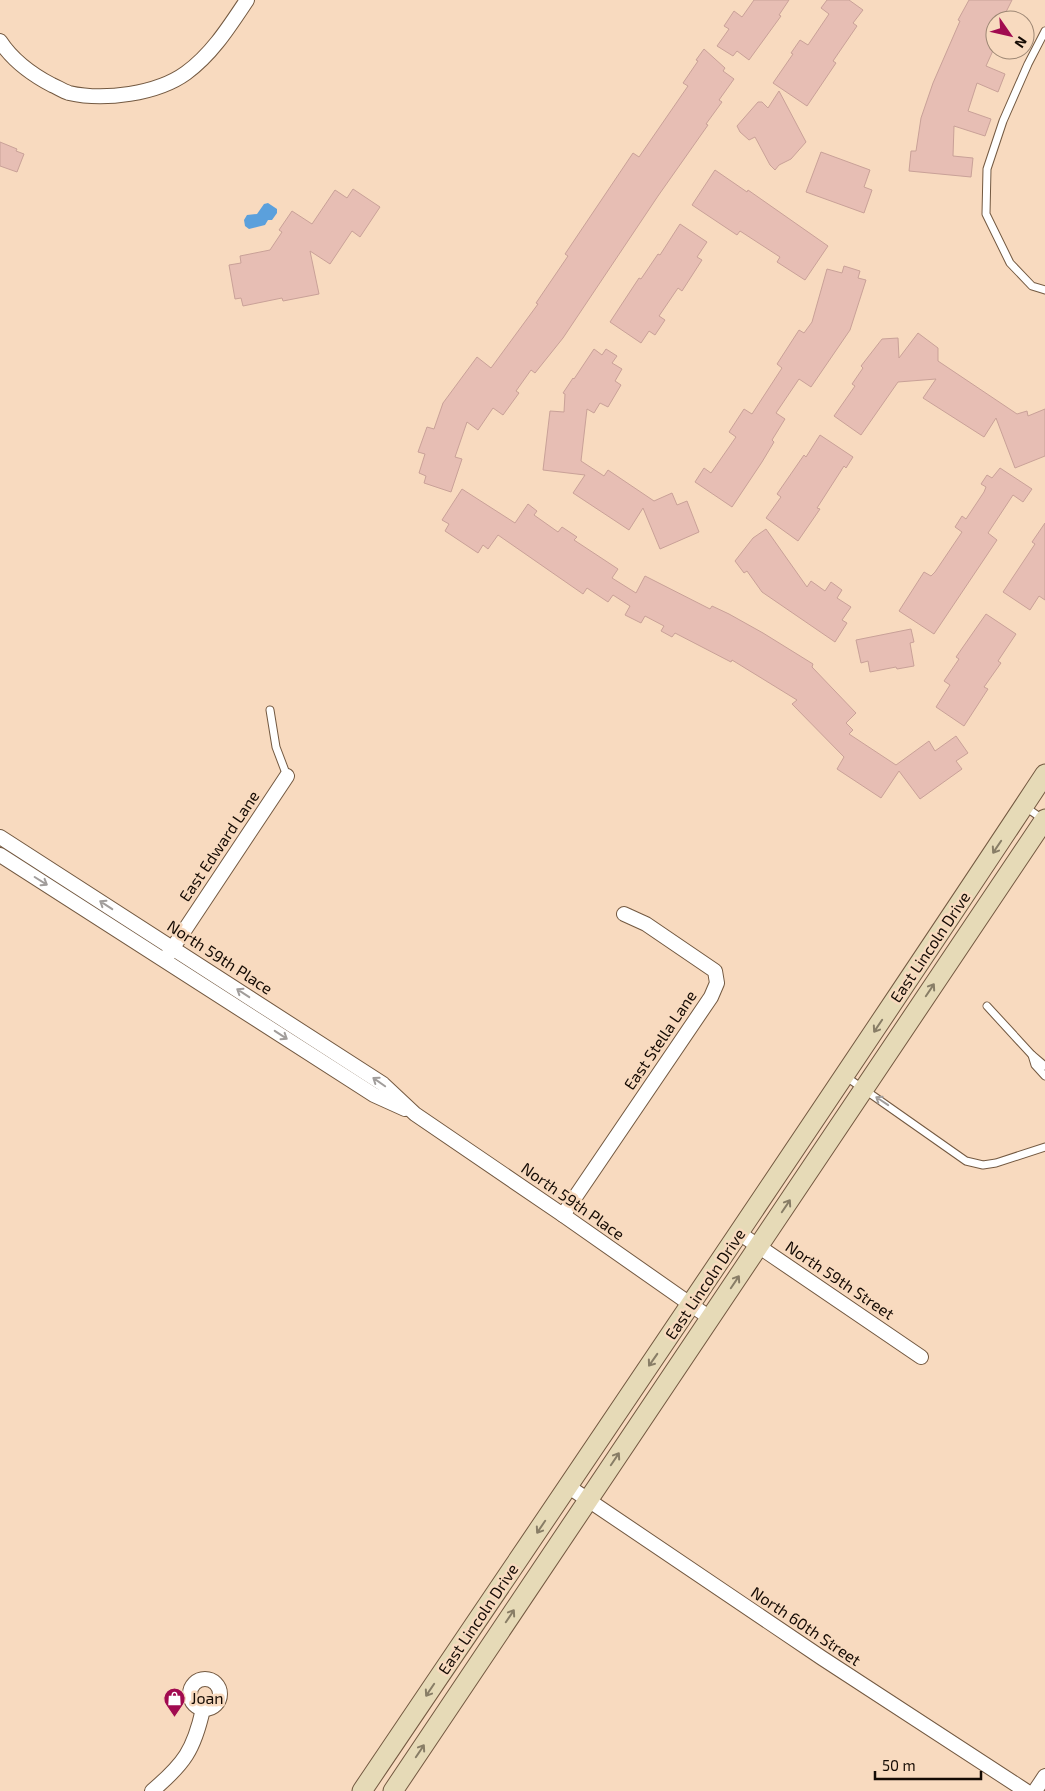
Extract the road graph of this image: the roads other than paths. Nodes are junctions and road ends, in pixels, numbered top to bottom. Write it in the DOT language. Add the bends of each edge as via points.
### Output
graph roads {
  1 [pos="247,0"];
  2 [pos="1045,31"];
  3 [pos="0,42"];
  4 [pos="1045,290"];
  5 [pos="270,710"];
  6 [pos="1045,774"];
  7 [pos="287,776"];
  8 [pos="1024,806"];
  9 [pos="1045,820"];
  10 [pos="0,837"];
  11 [pos="0,855"];
  12 [pos="624,914"];
  13 [pos="172,948"];
  14 [pos="164,960"];
  15 [pos="987,1006"];
  16 [pos="1032,1055"];
  17 [pos="1045,1066"];
  18 [pos="845,1076"];
  19 [pos="1045,1076"];
  20 [pos="864,1089"];
  21 [pos="415,1114"];
  22 [pos="1045,1147"];
  23 [pos="563,1215"];
  24 [pos="739,1233"];
  25 [pos="759,1246"];
  26 [pos="691,1305"];
  27 [pos="710,1318"];
  28 [pos="921,1357"];
  29 [pos="568,1487"];
  30 [pos="588,1500"];
  31 [pos="464,1641"];
  32 [pos="484,1655"];
  33 [pos="203,1709"];
  34 [pos="1045,1776"];
  35 [pos="152,1791"];
  36 [pos="362,1791"];
  37 [pos="393,1791"];
  38 [pos="1026,1791"];
  39 [pos="1035,1791"];
  1 -- 3 [label="street" via="205,57 184,74 130,95 68,93 32,75"];
  2 -- 4 [label="lane" via="1003,121 987,169 986,214 1010,263 1032,286"];
  5 -- 7 [label="lane" via="276,747"];
  6 -- 8 [label="main road, East Lincoln Drive"];
  7 -- 13 [label="street, East Edward Lane"];
  8 -- 9 [label="lane"];
  8 -- 18 [label="main road, East Lincoln Drive, one-way"];
  20 -- 9 [label="main road, East Lincoln Drive, one-way"];
  13 -- 10 [label="street, North 59th Place, one-way"];
  11 -- 14 [label="street, North 59th Place, one-way"];
  12 -- 23 [label="street, East Stella Lane" via="646,924 715,971 717,983 711,997"];
  13 -- 14 [label="street, East Edward Lane"];
  21 -- 13 [label="street, North 59th Place, one-way" via="383,1084"];
  14 -- 21 [label="street, North 59th Place, one-way" via="374,1095"];
  15 -- 16 [label="lane"];
  16 -- 17 [label="lane"];
  16 -- 19 [label="lane" via="1035,1065"];
  18 -- 20 [label="lane"];
  18 -- 24 [label="main road, East Lincoln Drive"];
  22 -- 20 [label="lane, one-way" via="996,1163 983,1165 966,1161"];
  25 -- 20 [label="main road, East Lincoln Drive, one-way"];
  21 -- 23 [label="street, North 59th Place"];
  23 -- 26 [label="street, North 59th Place"];
  24 -- 25 [label="street, North 59th Street"];
  24 -- 26 [label="main road, East Lincoln Drive"];
  27 -- 25 [label="main road, East Lincoln Drive, one-way"];
  25 -- 28 [label="street, North 59th Street"];
  26 -- 27 [label="street, North 59th Place"];
  26 -- 29 [label="main road, East Lincoln Drive, one-way"];
  30 -- 27 [label="main road, East Lincoln Drive, one-way"];
  29 -- 30 [label="street, North 60th Street"];
  29 -- 31 [label="main road, East Lincoln Drive, one-way"];
  32 -- 30 [label="main road, East Lincoln Drive, one-way"];
  30 -- 38 [label="street, North 60th Street"];
  31 -- 32 [label="main road"];
  31 -- 36 [label="main road, East Lincoln Drive, one-way"];
  37 -- 32 [label="main road, East Lincoln Drive, one-way"];
  33 -- 35 [label="street" via="197,1732 183,1762"];
  34 -- 39 [label="street"];
}
